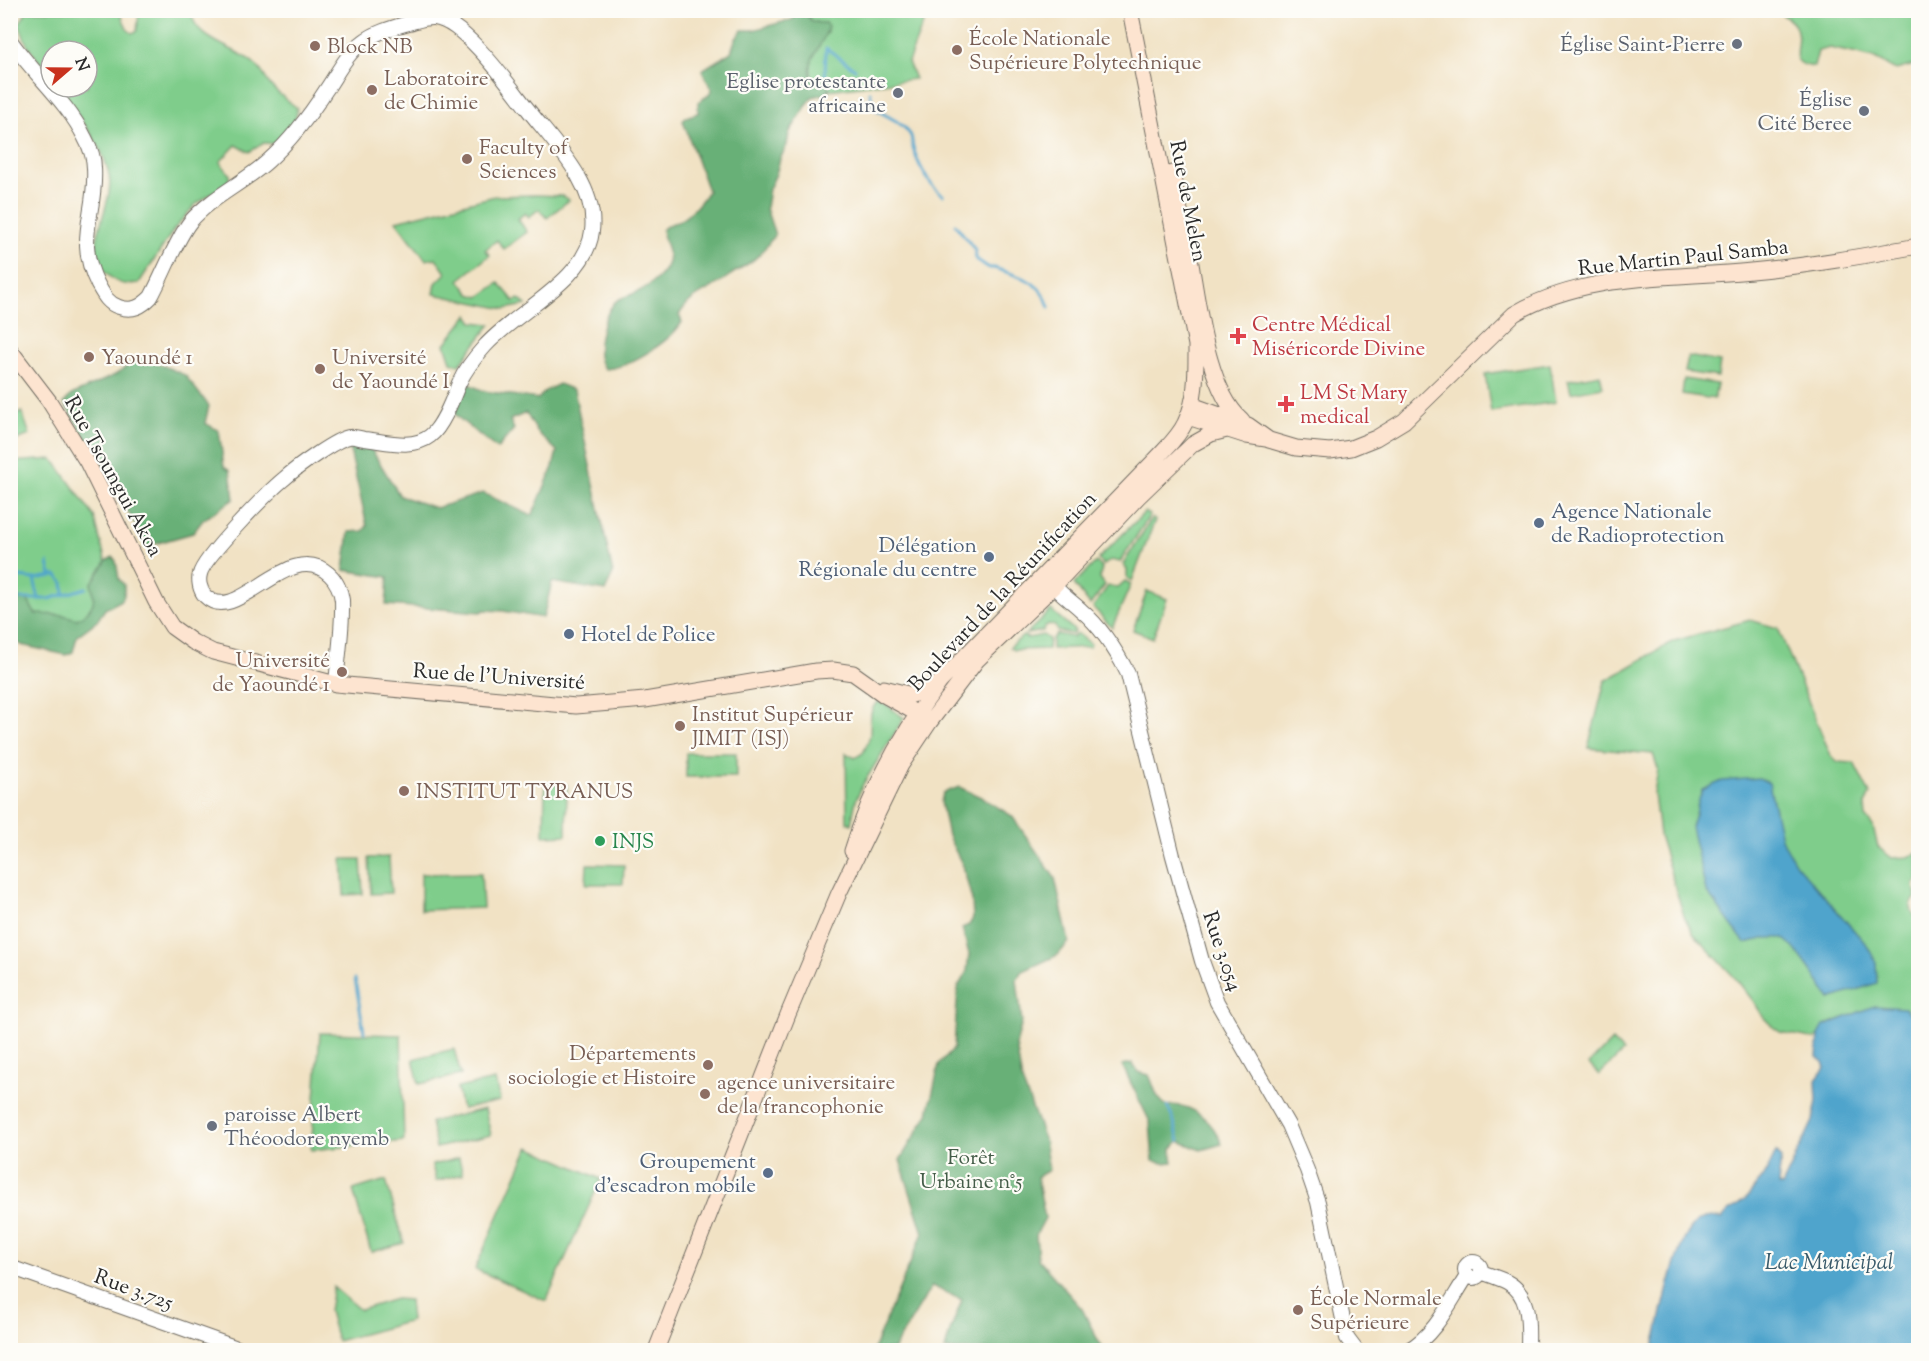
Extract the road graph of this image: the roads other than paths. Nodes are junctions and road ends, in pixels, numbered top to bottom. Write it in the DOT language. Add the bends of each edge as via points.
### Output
graph roads {
  1 [pos="1130,10"];
  2 [pos="1140,10"];
  3 [pos="10,40"];
  4 [pos="1918,246"];
  5 [pos="10,350"];
  6 [pos="1213,367"];
  7 [pos="1191,408"];
  8 [pos="1207,417"];
  9 [pos="1248,425"];
  10 [pos="1227,430"];
  11 [pos="1269,440"];
  12 [pos="1193,444"];
  13 [pos="1049,580"];
  14 [pos="172,627"];
  15 [pos="864,680"];
  16 [pos="940,682"];
  17 [pos="336,684"];
  18 [pos="916,713"];
  19 [pos="928,723"];
  20 [pos="840,893"];
  21 [pos="10,1267"];
  22 [pos="243,1350"];
  23 [pos="656,1350"];
  24 [pos="1356,1350"];
  25 [pos="1408,1350"];
  26 [pos="1528,1350"];
  1 -- 7 [label="main road, Rue de Melen" via="1196,345"];
  2 -- 6 [label="main road, Rue de Melen"];
  3 -- 17 [label="street" via="85,137 94,166 86,241 88,258 106,298 116,307 130,310 151,297 191,221 268,161 315,106 358,46 406,24 439,18 463,34 488,58 585,185 593,220 587,251 565,277 484,347 460,380 433,434 415,444 347,437 282,480 202,567 200,588 214,601 224,602 236,600 301,565 312,565 333,577 342,597"];
  4 -- 11 [label="main road, Rue Martin Paul Samba" via="1762,270 1581,287 1534,302 1515,314 1404,421 1376,438 1330,452"];
  5 -- 14 [label="main road, Rue Tsoungui Akoa" via="49,401 87,462"];
  6 -- 8 [label="main road" via="1213,397"];
  6 -- 9 [label="main road" via="1226,401"];
  7 -- 8 [label="main road, Rue Martin Paul Samba"];
  7 -- 13 [label="main road, Boulevard de la Réunification" via="1179,434"];
  8 -- 9 [label="main road, Rue Martin Paul Samba"];
  8 -- 10 [label="main road"];
  8 -- 12 [label="main road"];
  9 -- 11 [label="main road, Rue Martin Paul Samba"];
  10 -- 11 [label="main road"];
  10 -- 12 [label="main road"];
  12 -- 13 [label="main road, Boulevard de la Réunification"];
  13 -- 16 [label="main road, Boulevard de la Réunification"];
  13 -- 19 [label="main road, Boulevard de la Réunification" via="976,660"];
  13 -- 24 [label="street, Rue 3.054" via="1106,636 1128,674 1202,960 1217,1002 1288,1125 1308,1170 1347,1338"];
  14 -- 17 [label="main road, Rue de l'Université" via="213,652"];
  15 -- 16 [label="main road, Rue de l'Université" via="912,695"];
  15 -- 17 [label="main road, Rue de l'Université" via="853,673 816,671 645,700 576,706"];
  15 -- 18 [label="main road, Rue de l'Université"];
  16 -- 18 [label="main road, Boulevard de la Réunification"];
  18 -- 19 [label="main road, Rue de l'Université"];
  18 -- 20 [label="main road, Boulevard de la Réunification" via="879,779"];
  19 -- 20 [label="main road, Boulevard de la Réunification" via="901,765"];
  20 -- 23 [label="main road, Boulevard de la Réunification"];
  21 -- 22 [label="street, Rue 3.725"];
  25 -- 26 [label="street" via="1437,1323 1467,1276 1465,1267 1472,1262 1477,1263 1481,1272 1509,1283 1519,1292 1528,1317"];
}
